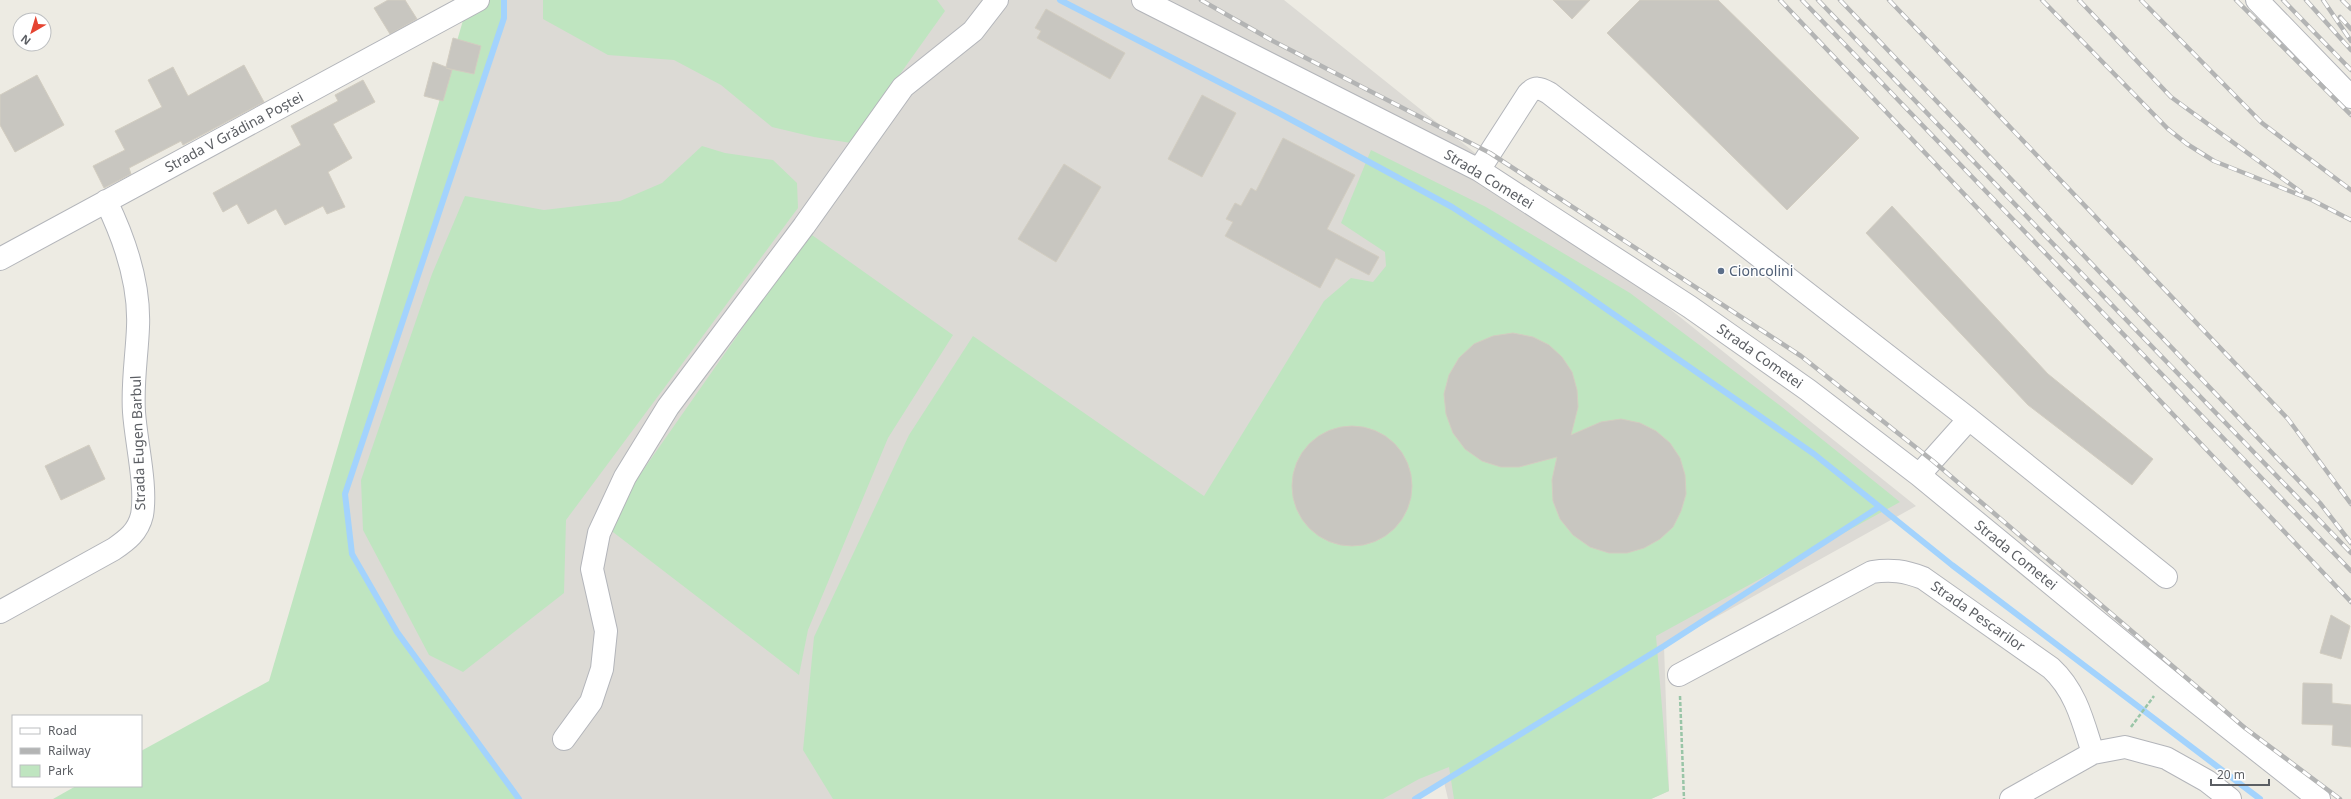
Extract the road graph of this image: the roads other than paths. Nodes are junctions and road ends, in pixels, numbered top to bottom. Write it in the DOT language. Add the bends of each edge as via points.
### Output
graph roads {
  1 [pos="997,0"];
  2 [pos="1143,0"];
  3 [pos="2262,1"];
  4 [pos="473,2"];
  5 [pos="2351,97"];
  6 [pos="1479,170"];
  7 [pos="106,201"];
  8 [pos="0,259"];
  9 [pos="1969,419"];
  10 [pos="1919,475"];
  11 [pos="2166,577"];
  12 [pos="0,612"];
  13 [pos="1679,675"];
  14 [pos="564,739"];
  15 [pos="2094,753"];
  16 [pos="2012,799"];
  17 [pos="2230,799"];
  18 [pos="2319,799"];
  1 -- 14 [label="street" via="973,31 903,87 804,226 668,407 625,477 599,533 592,569 606,631 602,669 591,702"];
  2 -- 6 [label="street, Strada Cometei"];
  3 -- 5 [label="street"];
  4 -- 7 [label="street, Strada V Grădina Poștei"];
  6 -- 9 [label="street" via="1532,89 1539,88 1549,93"];
  6 -- 10 [label="street, Strada Cometei" via="1696,311 1808,390"];
  7 -- 8 [label="street, Strada V Grădina Poștei"];
  7 -- 12 [label="street, Strada Eugen Barbul" via="122,234 137,292 134,409 142,514 130,538"];
  9 -- 10 [label="street"];
  9 -- 11 [label="street"];
  10 -- 18 [label="street, Strada Cometei" via="2167,679"];
  13 -- 15 [label="street, Strada Pescarilor" via="1872,572 1905,571 1923,578 2064,679 2072,692"];
  15 -- 16 [label="street"];
  15 -- 17 [label="street" via="2125,747 2166,758 2207,781"];
}
